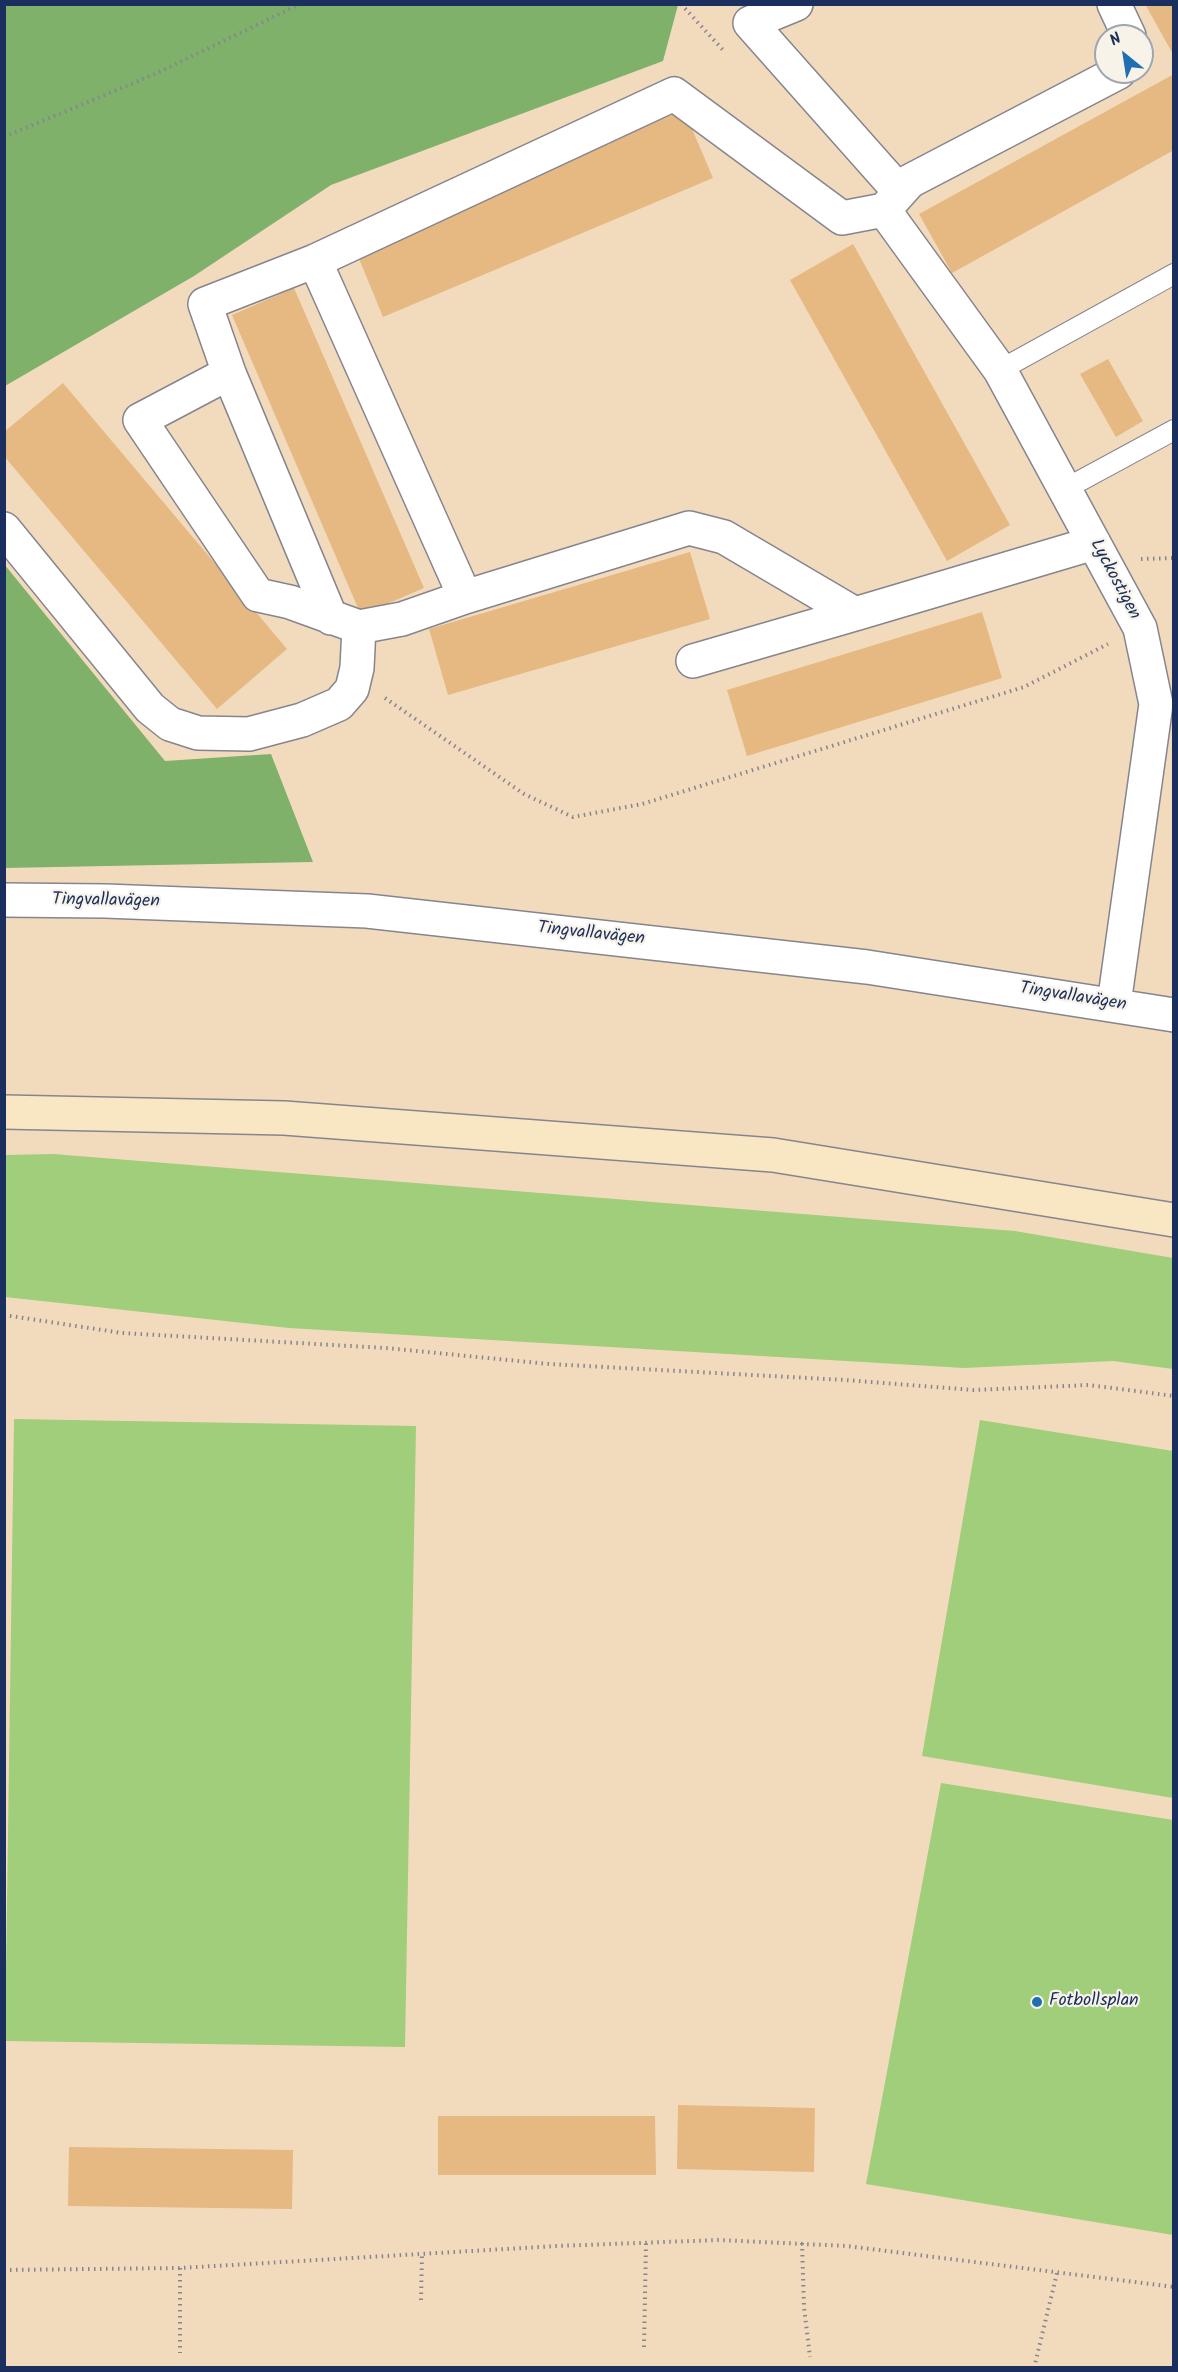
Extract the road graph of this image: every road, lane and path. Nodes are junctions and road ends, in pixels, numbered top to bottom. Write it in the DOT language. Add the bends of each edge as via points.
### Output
graph roads {
  1 [pos="300,4"];
  2 [pos="796,4"];
  3 [pos="1114,4"];
  4 [pos="1123,24"];
  5 [pos="1096,84"];
  6 [pos="4,137"];
  7 [pos="892,201"];
  8 [pos="315,261"];
  9 [pos="1173,274"];
  10 [pos="1000,370"];
  11 [pos="229,373"];
  12 [pos="1173,430"];
  13 [pos="1065,489"];
  14 [pos="4,530"];
  15 [pos="1094,543"];
  16 [pos="465,597"];
  17 [pos="855,614"];
  18 [pos="345,623"];
  19 [pos="1140,628"];
  20 [pos="693,661"];
  21 [pos="352,689"];
  22 [pos="4,900"];
  23 [pos="1114,1004"];
  24 [pos="1173,1015"];
  25 [pos="4,1112"];
  26 [pos="1173,1220"];
  27 [pos="4,1315"];
  28 [pos="1173,1396"];
  29 [pos="646,2243"];
  30 [pos="802,2244"];
  31 [pos="422,2254"];
  32 [pos="180,2268"];
  33 [pos="4,2270"];
  34 [pos="1057,2273"];
  35 [pos="1173,2287"];
  36 [pos="421,2300"];
  37 [pos="644,2347"];
  38 [pos="180,2353"];
  39 [pos="810,2357"];
  40 [pos="1034,2367"];
  1 -- 6 [label="path" via="155,74"];
  2 -- 7 [label="street, Lyckostigen" via="750,23"];
  3 -- 4 [label="street"];
  5 -- 7 [label="street" via="910,181"];
  7 -- 8 [label="street" via="842,218 674,94"];
  7 -- 10 [label="street, Lyckostigen"];
  8 -- 11 [label="street" via="205,304"];
  8 -- 16 [label="street"];
  9 -- 10 [label="lane"];
  10 -- 13 [label="street, Lyckostigen"];
  11 -- 18 [label="street"];
  11 -- 18 [label="street" via="140,420 258,595 290,602"];
  12 -- 13 [label="lane"];
  13 -- 15 [label="street, Lyckostigen"];
  14 -- 21 [label="street" via="150,708 170,724 198,733 249,734 330,708"];
  15 -- 17 [label="street"];
  15 -- 19 [label="street, Lyckostigen"];
  16 -- 17 [label="street" via="689,528 724,537"];
  16 -- 18 [label="street" via="402,619"];
  17 -- 20 [label="street"];
  18 -- 21 [label="street" via="357,668"];
  19 -- 21 [label="path" via="1024,687 642,804 573,817 524,794 388,699"];
  19 -- 23 [label="street, Lyckostigen" via="1156,704"];
  22 -- 23 [label="street, Tingvallavägen" via="367,911 867,967"];
  23 -- 24 [label="street, Tingvallavägen"];
  25 -- 26 [label="main road" via="284,1118 773,1155"];
  27 -- 28 [label="path" via="122,1333 386,1348 549,1364 974,1390 1089,1385"];
  29 -- 30 [label="path" via="719,2240"];
  29 -- 31 [label="path"];
  29 -- 37 [label="path"];
  30 -- 34 [label="path" via="848,2246"];
  30 -- 39 [label="path"];
  31 -- 32 [label="path"];
  31 -- 36 [label="path"];
  32 -- 33 [label="path"];
  32 -- 38 [label="path"];
  34 -- 35 [label="path"];
  34 -- 40 [label="path"];
}
